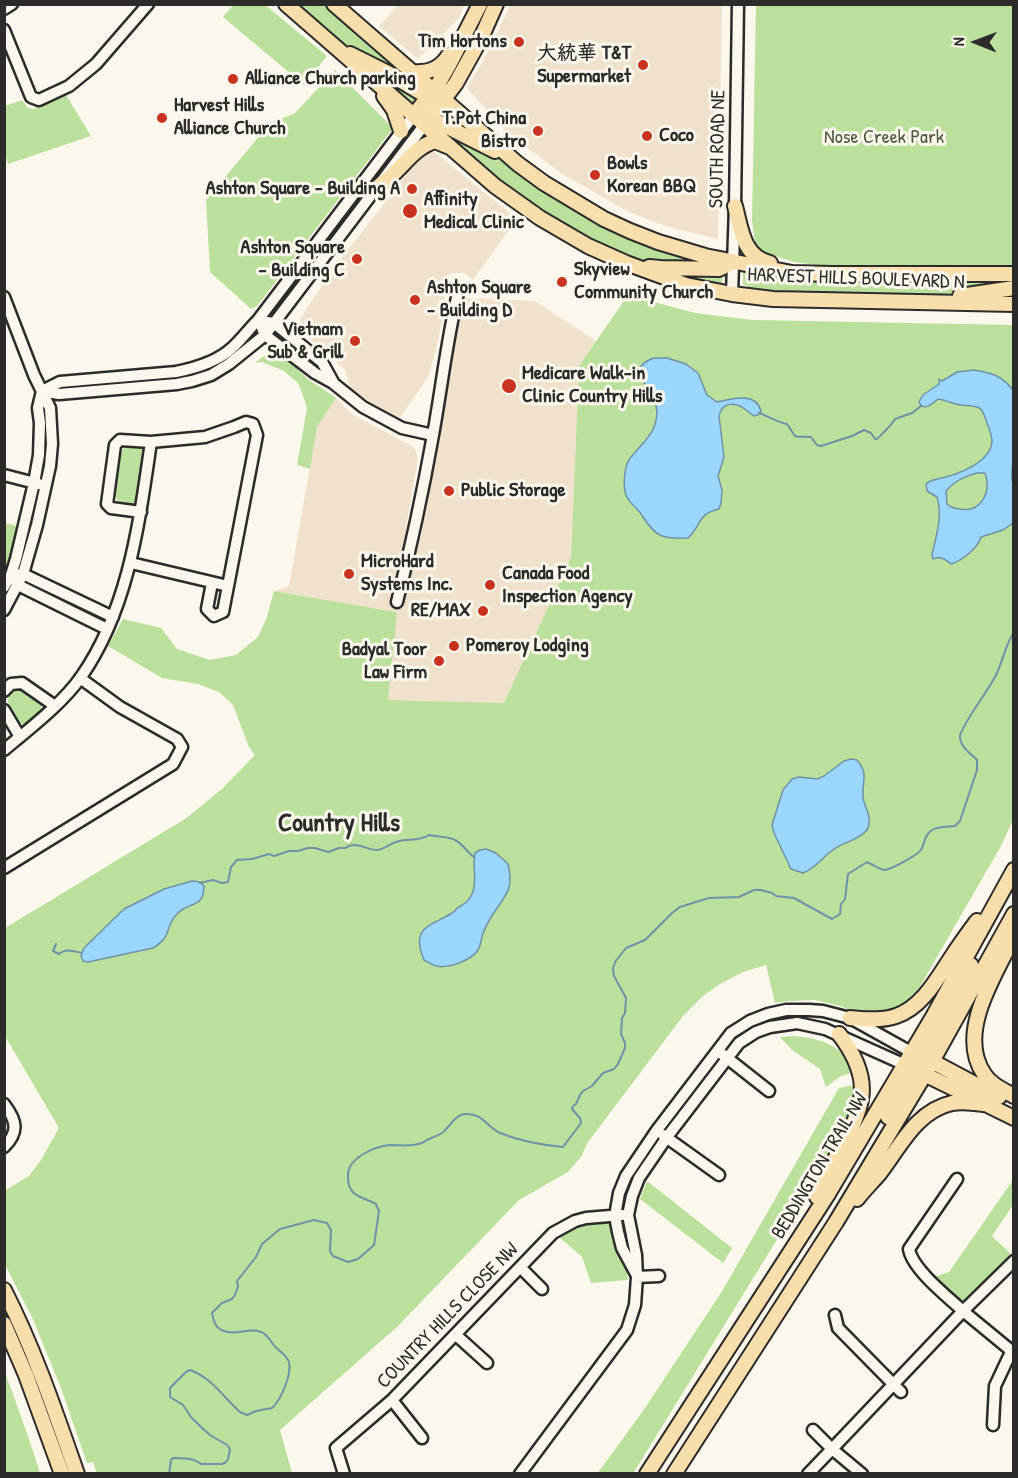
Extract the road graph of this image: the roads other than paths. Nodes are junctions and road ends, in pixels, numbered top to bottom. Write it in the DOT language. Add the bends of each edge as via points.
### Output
graph roads {
  1 [pos="12,4"];
  2 [pos="148,4"];
  3 [pos="286,4"];
  4 [pos="334,4"];
  5 [pos="480,4"];
  6 [pos="496,4"];
  7 [pos="738,4"];
  8 [pos="4,9"];
  9 [pos="469,27"];
  10 [pos="4,30"];
  11 [pos="338,49"];
  12 [pos="413,72"];
  13 [pos="368,75"];
  14 [pos="456,83"];
  15 [pos="430,93"];
  16 [pos="444,100"];
  17 [pos="414,115"];
  18 [pos="427,121"];
  19 [pos="401,131"];
  20 [pos="493,143"];
  21 [pos="451,147"];
  22 [pos="518,164"];
  23 [pos="380,185"];
  24 [pos="735,206"];
  25 [pos="733,262"];
  26 [pos="626,263"];
  27 [pos="828,274"];
  28 [pos="1014,274"];
  29 [pos="1014,288"];
  30 [pos="459,289"];
  31 [pos="732,294"];
  32 [pos="6,302"];
  33 [pos="920,302"];
  34 [pos="1014,304"];
  35 [pos="258,320"];
  36 [pos="274,323"];
  37 [pos="265,335"];
  38 [pos="333,382"];
  39 [pos="42,391"];
  40 [pos="433,435"];
  41 [pos="152,442"];
  42 [pos="4,476"];
  43 [pos="34,483"];
  44 [pos="46,486"];
  45 [pos="141,513"];
  46 [pos="131,563"];
  47 [pos="23,574"];
  48 [pos="11,575"];
  49 [pos="212,583"];
  50 [pos="18,585"];
  51 [pos="228,586"];
  52 [pos="4,587"];
  53 [pos="397,602"];
  54 [pos="4,610"];
  55 [pos="110,624"];
  56 [pos="80,678"];
  57 [pos="4,691"];
  58 [pos="55,706"];
  59 [pos="4,710"];
  60 [pos="20,736"];
  61 [pos="4,750"];
  62 [pos="4,868"];
  63 [pos="1013,870"];
  64 [pos="1014,914"];
  65 [pos="1014,936"];
  66 [pos="850,1018"];
  67 [pos="867,1023"];
  68 [pos="839,1034"];
  69 [pos="860,1043"];
  70 [pos="717,1050"];
  71 [pos="922,1057"];
  72 [pos="727,1058"];
  73 [pos="914,1069"];
  74 [pos="769,1090"];
  75 [pos="1014,1096"];
  76 [pos="4,1104"];
  77 [pos="990,1105"];
  78 [pos="1014,1106"];
  79 [pos="1014,1118"];
  80 [pos="657,1130"];
  81 [pos="667,1137"];
  82 [pos="4,1147"];
  83 [pos="719,1175"];
  84 [pos="957,1179"];
  85 [pos="628,1215"];
  86 [pos="615,1216"];
  87 [pos="836,1222"];
  88 [pos="800,1238"];
  89 [pos="1014,1261"];
  90 [pos="520,1268"];
  91 [pos="659,1276"];
  92 [pos="637,1277"];
  93 [pos="542,1289"];
  94 [pos="4,1290"];
  95 [pos="963,1311"];
  96 [pos="835,1315"];
  97 [pos="4,1324"];
  98 [pos="456,1335"];
  99 [pos="1012,1352"];
  100 [pos="487,1363"];
  101 [pos="897,1388"];
  102 [pos="700,1394"];
  103 [pos="392,1400"];
  104 [pos="993,1425"];
  105 [pos="813,1430"];
  106 [pos="422,1438"];
  107 [pos="832,1449"];
  108 [pos="62,1473"];
  109 [pos="77,1473"];
  110 [pos="344,1473"];
  111 [pos="520,1473"];
  112 [pos="642,1473"];
  113 [pos="648,1473"];
  114 [pos="674,1473"];
  115 [pos="808,1473"];
  116 [pos="862,1473"];
  1 -- 8 [label="street"];
  2 -- 10 [label="street" via="96,64 69,86 39,100 31,97"];
  3 -- 11 [label="main road"];
  4 -- 12 [label="main road"];
  5 -- 9 [label="main road"];
  6 -- 14 [label="main road"];
  7 -- 24 [label="street, SOUTH ROAD NE"];
  9 -- 12 [label="main road" via="438,67"];
  9 -- 15 [label="main road"];
  11 -- 13 [label="main road"];
  11 -- 15 [label="main road"];
  12 -- 15 [label="main road"];
  13 -- 17 [label="main road"];
  13 -- 19 [label="main road" via="394,110"];
  14 -- 16 [label="main road"];
  14 -- 20 [label="main road" via="462,103"];
  15 -- 16 [label="main road"];
  15 -- 17 [label="main road"];
  16 -- 18 [label="main road"];
  16 -- 20 [label="main road, HARVEST HILLS BOULEVARD N"];
  17 -- 18 [label="main road" via="421,114"];
  17 -- 19 [label="street"];
  18 -- 21 [label="main road, HARVEST HILLS BOULEVARD N"];
  18 -- 22 [label="main road"];
  18 -- 23 [label="street"];
  19 -- 35 [label="street"];
  20 -- 22 [label="main road, HARVEST HILLS BOULEVARD N"];
  21 -- 23 [label="main road" via="435,141 424,145"];
  21 -- 26 [label="main road, HARVEST HILLS BOULEVARD N" via="495,186 540,218"];
  22 -- 25 [label="main road, HARVEST HILLS BOULEVARD N" via="576,203 630,231 683,251"];
  23 -- 36 [label="street"];
  24 -- 25 [label="street, SOUTH ROAD NE"];
  24 -- 27 [label="main road" via="745,244 757,258"];
  25 -- 26 [label="main road" via="719,269"];
  25 -- 27 [label="main road, HARVEST HILLS BOULEVARD N" via="792,273"];
  25 -- 31 [label="street, SOUTH ROAD NE"];
  26 -- 31 [label="main road, HARVEST HILLS BOULEVARD N" via="686,285"];
  27 -- 28 [label="main road, HARVEST HILLS BOULEVARD N"];
  29 -- 33 [label="main road"];
  30 -- 40 [label="street"];
  31 -- 33 [label="main road, HARVEST HILLS BOULEVARD N"];
  32 -- 39 [label="street"];
  33 -- 34 [label="main road, HARVEST HILLS BOULEVARD N"];
  35 -- 36 [label="street"];
  35 -- 37 [label="street"];
  35 -- 39 [label="street" via="231,349 190,369 60,382"];
  36 -- 37 [label="street"];
  36 -- 38 [label="street" via="322,362"];
  37 -- 38 [label="street"];
  37 -- 39 [label="street" via="229,364 192,381 59,394"];
  38 -- 40 [label="street" via="386,421"];
  39 -- 43 [label="street"];
  39 -- 44 [label="street" via="50,408 52,444"];
  40 -- 53 [label="street"];
  41 -- 45 [label="street"];
  41 -- 45 [label="street" via="120,440 115,445 107,504"];
  41 -- 51 [label="street" via="205,437 246,422 254,424 257,435"];
  42 -- 43 [label="street"];
  43 -- 44 [label="street"];
  43 -- 48 [label="street"];
  44 -- 47 [label="street"];
  45 -- 46 [label="street"];
  46 -- 49 [label="street"];
  46 -- 55 [label="street"];
  47 -- 48 [label="street"];
  47 -- 50 [label="street"];
  47 -- 55 [label="street"];
  48 -- 50 [label="street"];
  48 -- 52 [label="street"];
  49 -- 51 [label="street"];
  49 -- 51 [label="street" via="207,609 214,616 223,612"];
  50 -- 54 [label="street"];
  50 -- 55 [label="street"];
  55 -- 56 [label="street"];
  56 -- 58 [label="street"];
  56 -- 62 [label="street" via="182,747 173,764"];
  57 -- 58 [label="street" via="11,684 22,682"];
  58 -- 60 [label="street"];
  59 -- 60 [label="street"];
  60 -- 61 [label="street"];
  63 -- 67 [label="main road" via="914,1006 899,1016"];
  63 -- 71 [label="main road, BEDDINGTON TRAIL NW" via="934,1015"];
  64 -- 71 [label="main road, BEDDINGTON TRAIL NW"];
  65 -- 75 [label="main road" via="981,1006 974,1039 983,1073 991,1083"];
  66 -- 67 [label="main road"];
  66 -- 70 [label="street" via="809,1010 768,1014 730,1034"];
  67 -- 69 [label="street"];
  67 -- 71 [label="street"];
  68 -- 69 [label="street"];
  68 -- 72 [label="street" via="797,1023 770,1027 739,1043"];
  68 -- 88 [label="main road" via="860,1070 861,1101"];
  69 -- 73 [label="street"];
  70 -- 72 [label="street"];
  70 -- 80 [label="street"];
  71 -- 73 [label="main road"];
  71 -- 73 [label="main road, BEDDINGTON TRAIL NW"];
  71 -- 78 [label="main road"];
  72 -- 74 [label="street"];
  72 -- 81 [label="street"];
  73 -- 77 [label="main road"];
  73 -- 87 [label="main road, BEDDINGTON TRAIL NW"];
  73 -- 88 [label="main road, BEDDINGTON TRAIL NW"];
  76 -- 82 [label="street" via="14,1118 15,1131"];
  77 -- 79 [label="main road"];
  77 -- 87 [label="main road" via="954,1103 932,1111 913,1128"];
  80 -- 81 [label="street"];
  80 -- 86 [label="street" via="626,1176"];
  81 -- 83 [label="street"];
  81 -- 85 [label="street" via="639,1178"];
  84 -- 95 [label="street" via="909,1249 910,1257 935,1286"];
  85 -- 86 [label="street, COUNTRY HILLS CLOSE NW"];
  85 -- 92 [label="street"];
  86 -- 90 [label="street, COUNTRY HILLS CLOSE NW" via="575,1221 553,1233"];
  86 -- 92 [label="street" via="622,1248"];
  87 -- 114 [label="main road, BEDDINGTON TRAIL NW"];
  88 -- 102 [label="main road, BEDDINGTON TRAIL NW"];
  89 -- 95 [label="street"];
  90 -- 93 [label="street"];
  90 -- 98 [label="street, COUNTRY HILLS CLOSE NW"];
  91 -- 92 [label="street"];
  92 -- 111 [label="street" via="635,1305 627,1330"];
  94 -- 109 [label="main road" via="40,1368"];
  95 -- 99 [label="street"];
  95 -- 101 [label="street"];
  96 -- 101 [label="street" via="838,1328"];
  97 -- 108 [label="main road"];
  98 -- 100 [label="street"];
  98 -- 103 [label="street, COUNTRY HILLS CLOSE NW"];
  99 -- 104 [label="street" via="995,1386"];
  101 -- 107 [label="street"];
  102 -- 112 [label="main road"];
  102 -- 113 [label="main road, BEDDINGTON TRAIL NW"];
  103 -- 106 [label="street"];
  103 -- 110 [label="street, COUNTRY HILLS CLOSE NW" via="336,1448"];
  105 -- 107 [label="street"];
  107 -- 115 [label="street"];
  107 -- 116 [label="street"];
}
